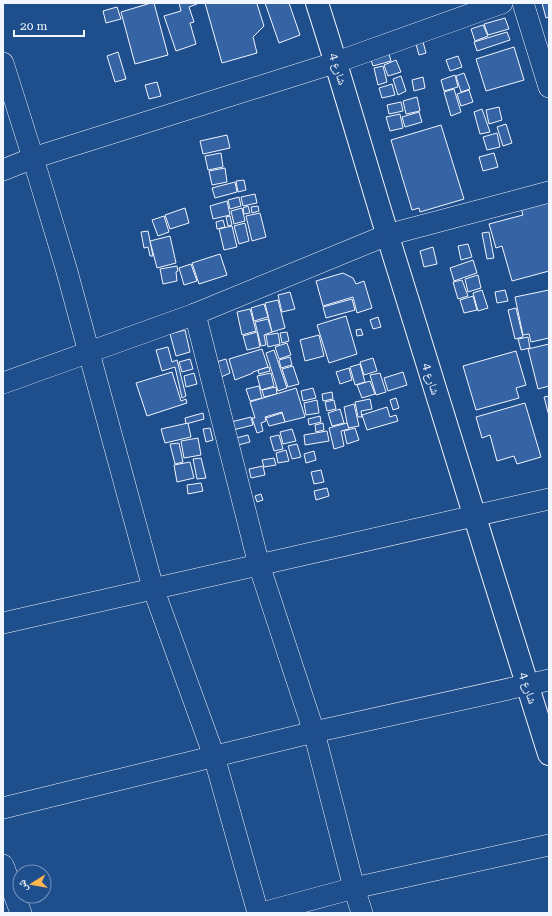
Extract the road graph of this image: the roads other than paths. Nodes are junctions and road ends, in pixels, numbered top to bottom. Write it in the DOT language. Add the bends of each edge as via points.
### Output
graph roads {
  1 [pos="317,3"];
  2 [pos="502,3"];
  3 [pos="523,3"];
  4 [pos="336,62"];
  5 [pos="3,63"];
  6 [pos="549,87"];
  7 [pos="33,158"];
  8 [pos="3,170"];
  9 [pos="549,192"];
  10 [pos="387,235"];
  11 [pos="195,314"];
  12 [pos="90,352"];
  13 [pos="3,383"];
  14 [pos="549,499"];
  15 [pos="473,516"];
  16 [pos="259,565"];
  17 [pos="153,588"];
  18 [pos="3,623"];
  19 [pos="549,680"];
  20 [pos="528,686"];
  21 [pos="314,732"];
  22 [pos="549,754"];
  23 [pos="214,756"];
  24 [pos="3,808"];
  25 [pos="549,846"];
  26 [pos="3,865"];
  27 [pos="354,888"];
  28 [pos="21,913"];
  29 [pos="258,913"];
  30 [pos="262,913"];
  31 [pos="362,913"];
  1 -- 4 [label="street, شارع 4"];
  2 -- 4 [label="street"];
  3 -- 6 [label="street"];
  4 -- 7 [label="street"];
  4 -- 10 [label="street, شارع 4"];
  5 -- 7 [label="street"];
  7 -- 8 [label="street"];
  7 -- 12 [label="street"];
  9 -- 10 [label="street"];
  10 -- 11 [label="street"];
  10 -- 15 [label="street, شارع 4"];
  11 -- 12 [label="street"];
  11 -- 16 [label="street"];
  12 -- 13 [label="street"];
  12 -- 17 [label="street"];
  14 -- 15 [label="street"];
  15 -- 16 [label="street"];
  15 -- 20 [label="street, شارع 4"];
  16 -- 17 [label="street"];
  16 -- 21 [label="street"];
  17 -- 18 [label="street"];
  17 -- 23 [label="street"];
  19 -- 20 [label="street"];
  20 -- 21 [label="street"];
  20 -- 22 [label="street, شارع 4"];
  21 -- 23 [label="street"];
  21 -- 27 [label="street"];
  23 -- 24 [label="street"];
  23 -- 29 [label="street"];
  25 -- 27 [label="street"];
  26 -- 28 [label="street"];
  27 -- 30 [label="street"];
  27 -- 31 [label="street"];
}
